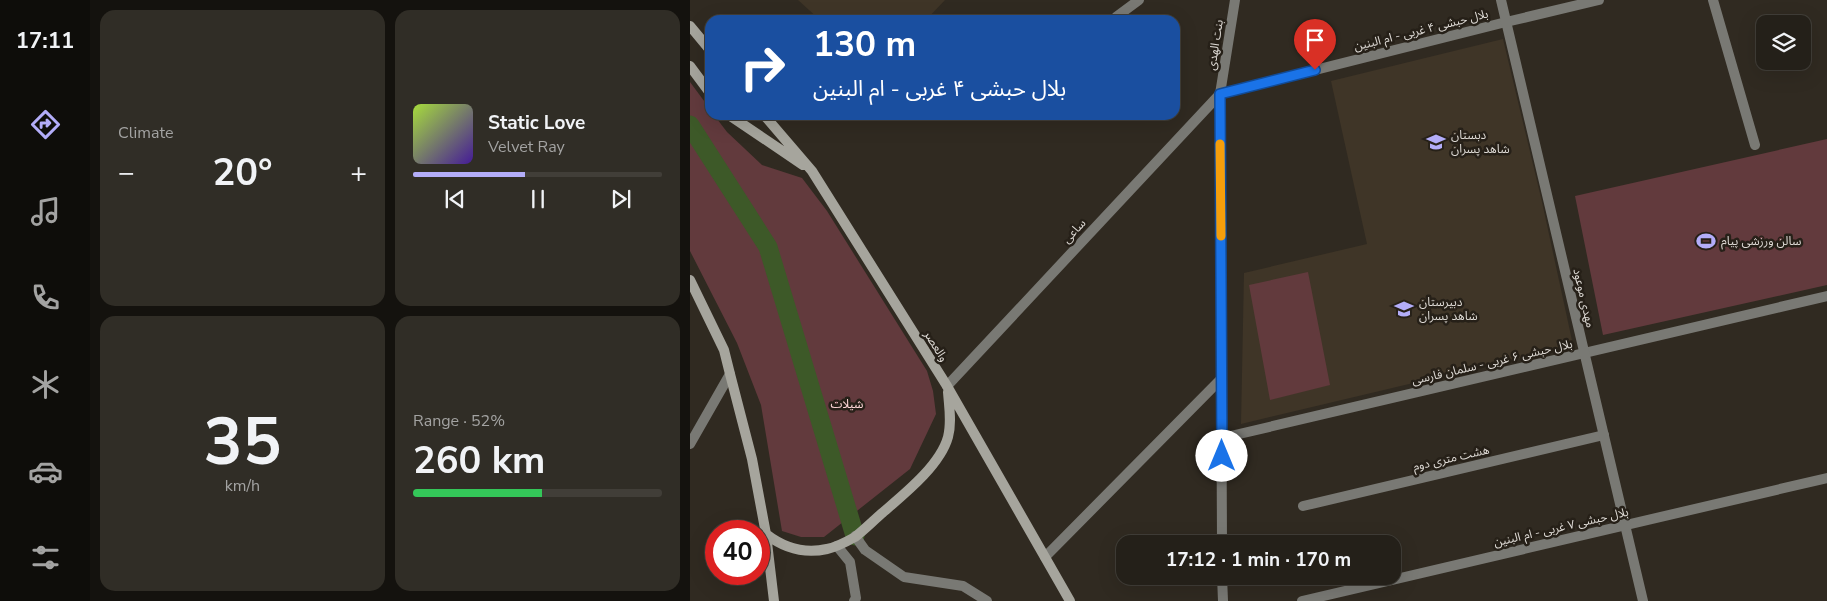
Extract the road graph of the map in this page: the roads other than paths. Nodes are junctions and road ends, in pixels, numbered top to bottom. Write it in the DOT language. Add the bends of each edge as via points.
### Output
graph roads {
  1 [pos="1139,0"];
  2 [pos="1235,0"];
  3 [pos="1501,0"];
  4 [pos="1599,0"];
  5 [pos="1713,0"];
  6 [pos="1119,15"];
  7 [pos="1506,22"];
  8 [pos="690,26"];
  9 [pos="705,44"];
  10 [pos="690,66"];
  11 [pos="705,86"];
  12 [pos="1220,94"];
  13 [pos="736,120"];
  14 [pos="768,120"];
  15 [pos="1755,145"];
  16 [pos="812,172"];
  17 [pos="690,280"];
  18 [pos="1827,296"];
  19 [pos="1584,353"];
  20 [pos="730,374"];
  21 [pos="1221,378"];
  22 [pos="947,386"];
  23 [pos="1604,435"];
  24 [pos="1222,438"];
  25 [pos="690,444"];
  26 [pos="1827,478"];
  27 [pos="1303,506"];
  28 [pos="763,520"];
  29 [pos="1625,525"];
  30 [pos="1222,535"];
  31 [pos="855,536"];
  32 [pos="770,537"];
  33 [pos="838,546"];
  34 [pos="1045,557"];
  35 [pos="770,568"];
  36 [pos="1222,585"];
  37 [pos="774,601"];
  38 [pos="854,601"];
  39 [pos="987,601"];
  40 [pos="1070,601"];
  41 [pos="1223,601"];
  42 [pos="1302,601"];
  43 [pos="1643,601"];
  1 -- 6 [label="street"];
  2 -- 12 [label="street, بنت الهدی"];
  3 -- 7 [label="street, مهدی موعود"];
  4 -- 7 [label="street, بلال حبشی ۴ غربی - ام البنین"];
  5 -- 15 [label="street"];
  7 -- 12 [label="street, بلال حبشی ۴ غربی - ام البنین"];
  7 -- 19 [label="street, مهدی موعود"];
  8 -- 9 [label="main road"];
  10 -- 11 [label="main road"];
  12 -- 21 [label="street, بنت الهدی"];
  12 -- 22 [label="street, ساعی"];
  13 -- 16 [label="main road"];
  14 -- 16 [label="main road, والعصر"];
  16 -- 22 [label="main road, والعصر"];
  17 -- 20 [label="main road" via="724,350"];
  18 -- 19 [label="street, بلال حبشی ۶ غربی - سلمان فارسی"];
  19 -- 23 [label="street, مهدی موعود"];
  19 -- 24 [label="street, بلال حبشی ۶ غربی - سلمان فارسی"];
  20 -- 25 [label="street"];
  20 -- 28 [label="main road"];
  21 -- 24 [label="street, بنت الهدی"];
  21 -- 34 [label="street"];
  22 -- 31 [label="main road" via="951,419 948,439 936,459 917,482"];
  22 -- 34 [label="main road, والعصر"];
  23 -- 27 [label="street, هشت متری دوم"];
  23 -- 29 [label="street, مهدی موعود"];
  24 -- 30 [label="street, بنت الهدی"];
  26 -- 29 [label="street, بلال حبشی ۷ غربی - ام البنین"];
  29 -- 42 [label="street, بلال حبشی ۷ غربی - ام البنین"];
  29 -- 43 [label="street, مهدی موعود"];
  31 -- 33 [label="main road"];
  31 -- 39 [label="street" via="865,550 904,577 962,586"];
  32 -- 33 [label="main road" via="792,549 810,551"];
  33 -- 38 [label="street" via="850,562"];
  34 -- 40 [label="main road, والعصر"];
  35 -- 37 [label="main road"];
  36 -- 41 [label="street"];
}
